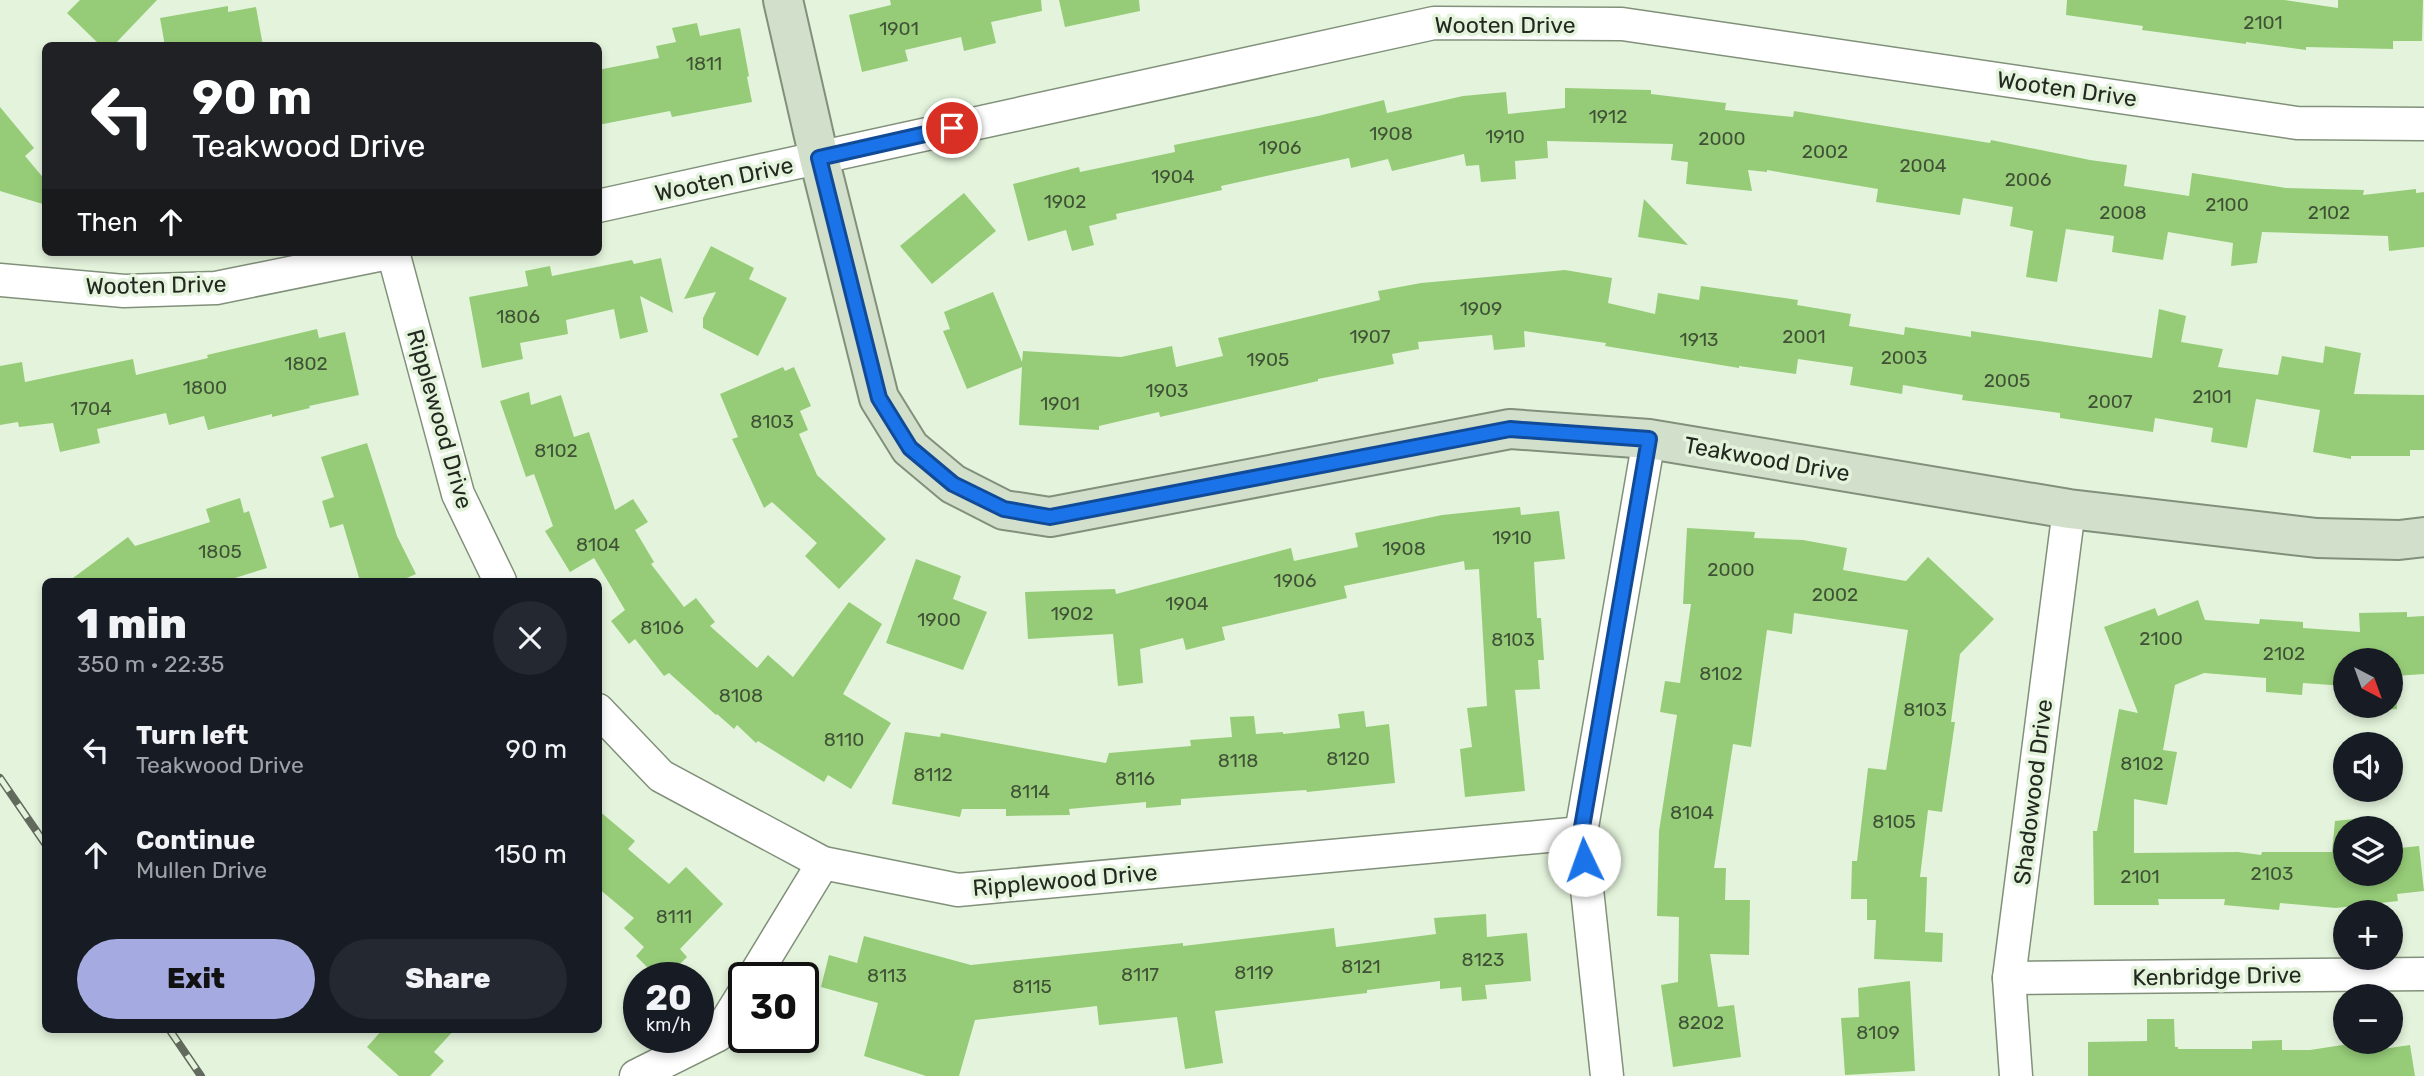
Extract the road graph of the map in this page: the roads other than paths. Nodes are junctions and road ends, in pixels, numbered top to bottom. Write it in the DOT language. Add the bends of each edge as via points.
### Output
graph roads {
  1 [pos="783,0"];
  2 [pos="2424,124"];
  3 [pos="819,158"];
  4 [pos="602,205"];
  5 [pos="373,256"];
  6 [pos="394,256"];
  7 [pos="0,280"];
  8 [pos="1649,439"];
  9 [pos="2068,509"];
  10 [pos="2424,537"];
  11 [pos="499,578"];
  12 [pos="602,714"];
  13 [pos="1581,833"];
  14 [pos="823,863"];
  15 [pos="763,962"];
  16 [pos="2424,974"];
  17 [pos="2009,978"];
  18 [pos="728,1019"];
  19 [pos="636,1076"];
  20 [pos="1607,1076"];
  21 [pos="2016,1076"];
  1 -- 3 [label="street, Teakwood Drive"];
  2 -- 3 [label="street, Wooten Drive" via="2297,123 1622,24 1434,23"];
  3 -- 4 [label="street, Wooten Drive"];
  3 -- 8 [label="street, Teakwood Drive" via="879,398 910,448 953,484 1004,509 1050,517 1510,429"];
  5 -- 7 [label="street, Wooten Drive" via="216,288 124,291"];
  6 -- 11 [label="street, Ripplewood Drive" via="458,494"];
  8 -- 9 [label="street, Teakwood Drive"];
  8 -- 13 [label="street"];
  9 -- 10 [label="street, Teakwood Drive" via="2317,538"];
  9 -- 17 [label="street, Shadowood Drive"];
  12 -- 14 [label="street, Ripplewood Drive" via="661,776"];
  13 -- 14 [label="street, Ripplewood Drive" via="958,890"];
  13 -- 20 [label="street"];
  14 -- 15 [label="street"];
  16 -- 17 [label="street, Kenbridge Drive"];
  17 -- 21 [label="street, Shadowood Drive"];
  18 -- 19 [label="street" via="718,1035"];
}
